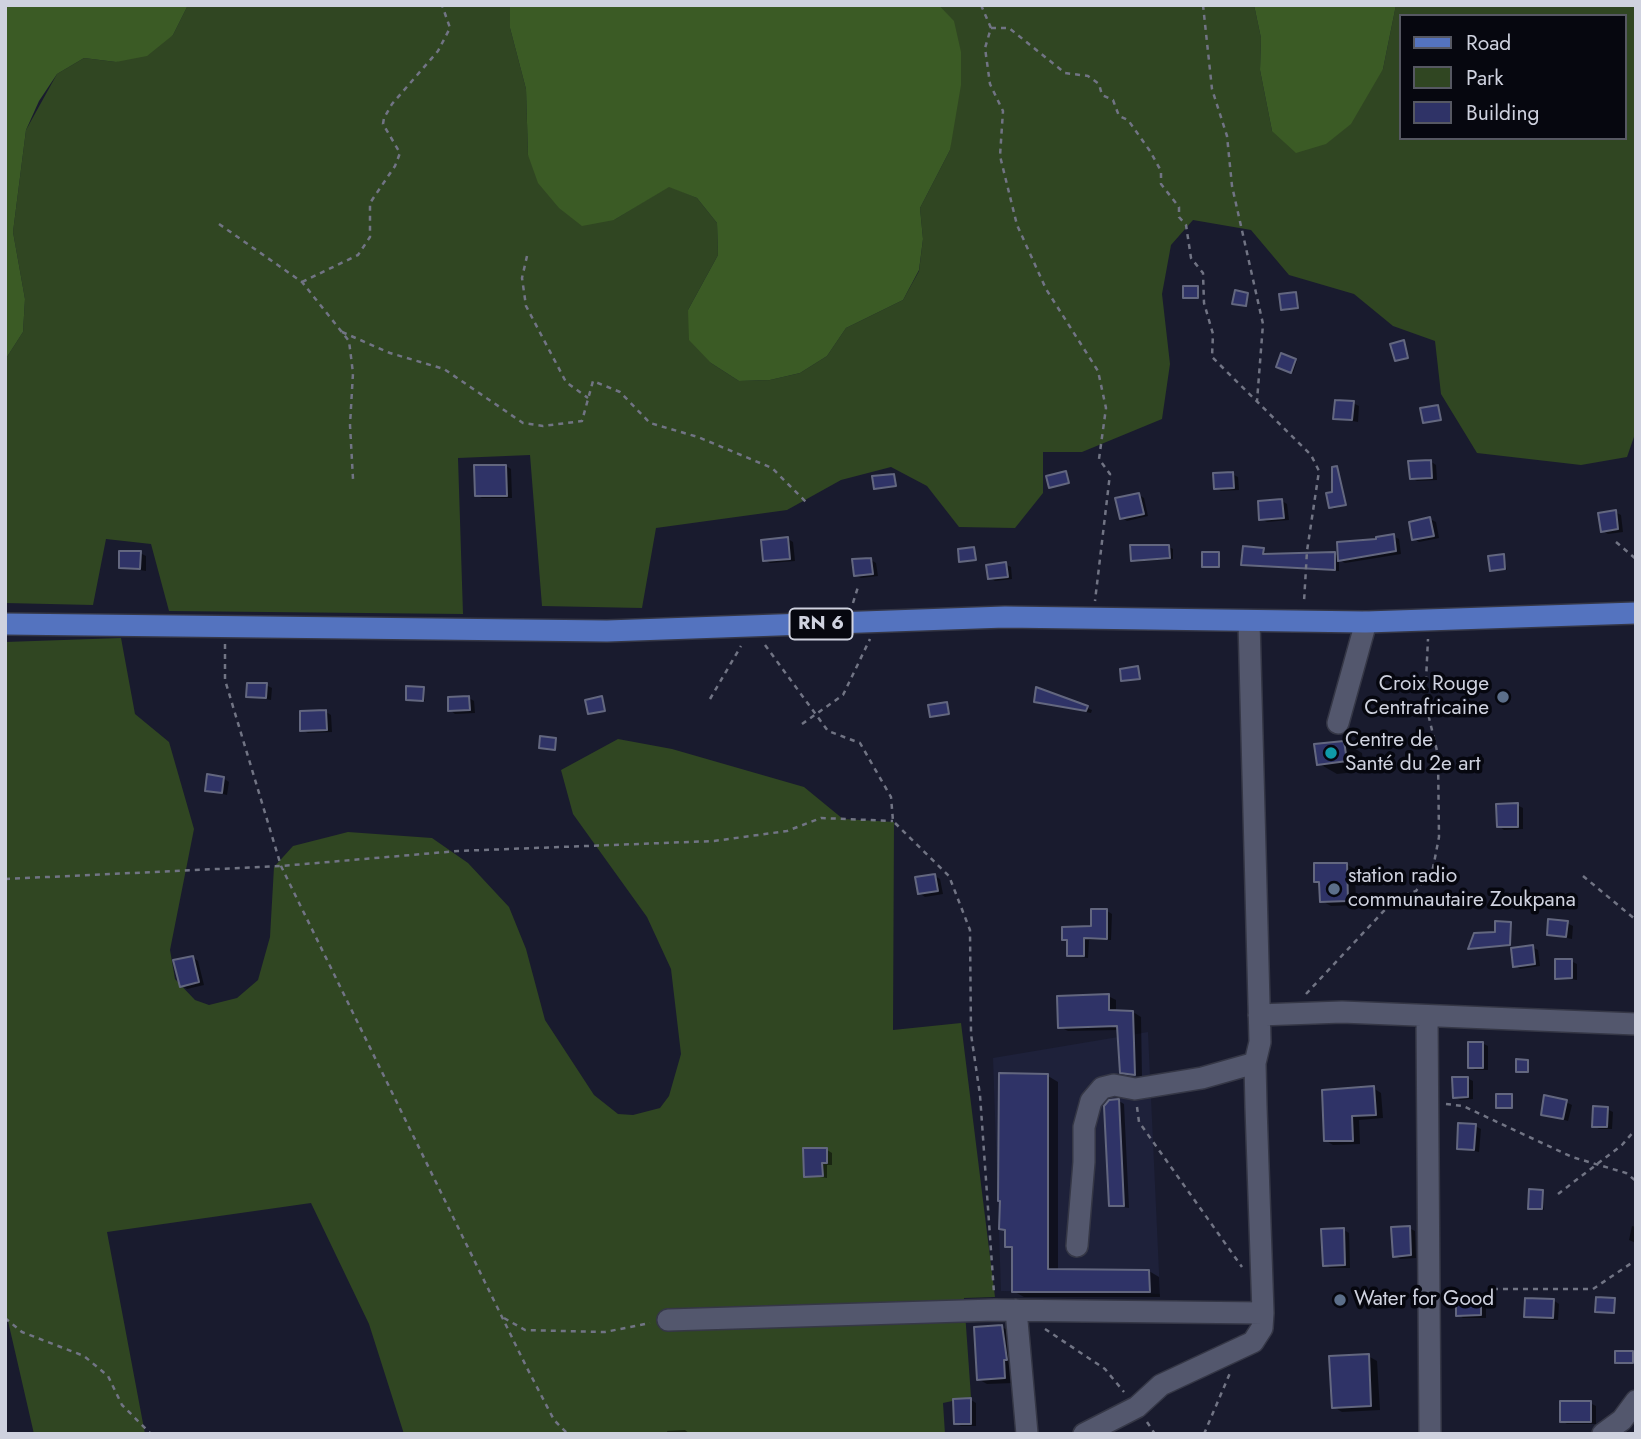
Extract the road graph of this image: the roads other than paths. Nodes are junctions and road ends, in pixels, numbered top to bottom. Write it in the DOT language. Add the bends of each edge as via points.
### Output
graph roads {
  1 [pos="1636,613"];
  2 [pos="1249,621"];
  3 [pos="1366,622"];
  4 [pos="5,624"];
  5 [pos="1338,723"];
  6 [pos="1259,1015"];
  7 [pos="1427,1016"];
  8 [pos="1636,1024"];
  9 [pos="1255,1063"];
  10 [pos="1077,1245"];
  11 [pos="1263,1306"];
  12 [pos="1005,1310"];
  13 [pos="667,1320"];
  14 [pos="1636,1401"];
  15 [pos="1027,1434"];
  16 [pos="1084,1434"];
  17 [pos="1430,1434"];
  18 [pos="1603,1434"];
  1 -- 3 [label="main road, RN 6"];
  2 -- 3 [label="main road, RN 6"];
  2 -- 4 [label="main road, RN 6" via="1005,617 607,631"];
  2 -- 6 [label="street"];
  3 -- 5 [label="street"];
  6 -- 7 [label="street"];
  6 -- 9 [label="street"];
  7 -- 8 [label="street"];
  7 -- 17 [label="street"];
  9 -- 10 [label="street" via="1135,1089 1102,1088 1091,1101 1084,1127"];
  9 -- 11 [label="street"];
  11 -- 12 [label="street"];
  11 -- 16 [label="street" via="1262,1328 1253,1342 1171,1380 1137,1407"];
  12 -- 13 [label="street"];
  12 -- 15 [label="street"];
  14 -- 18 [label="street" via="1622,1420"];
}
